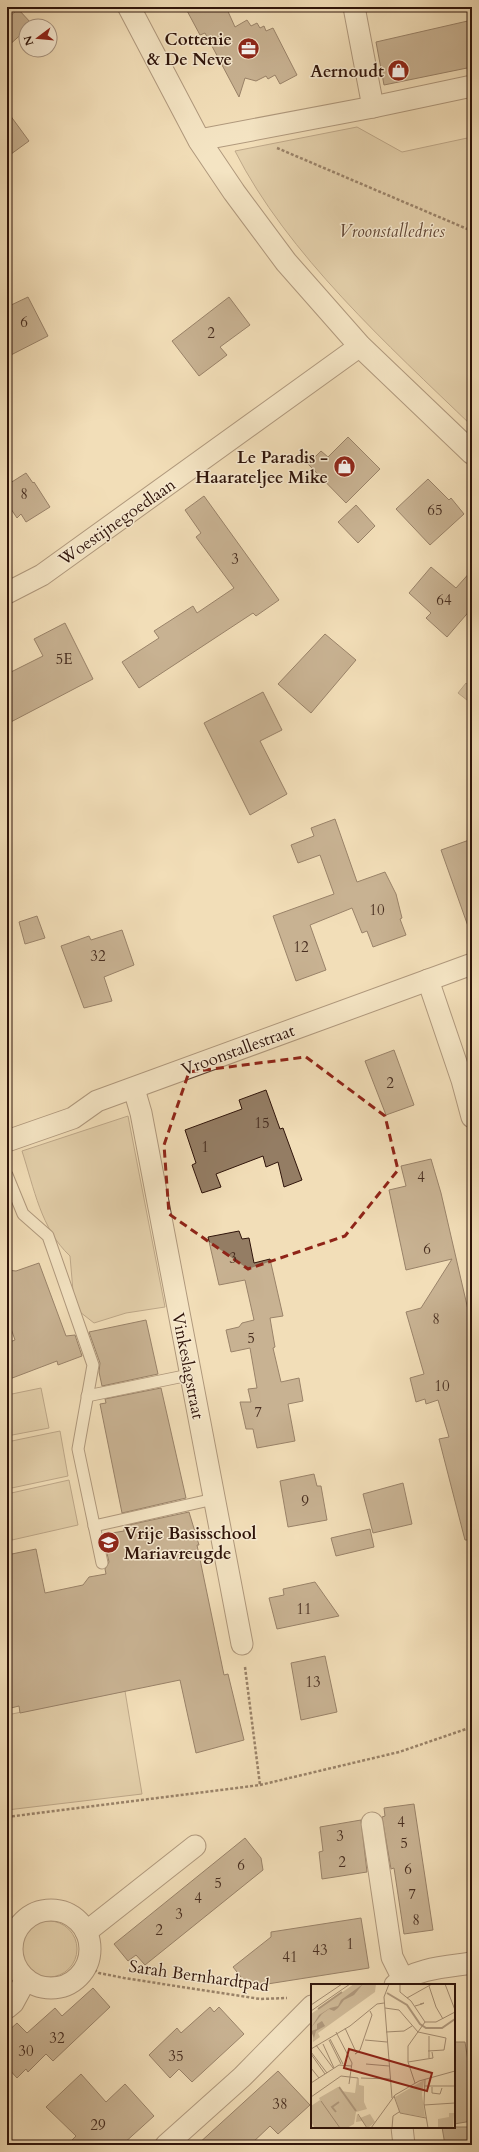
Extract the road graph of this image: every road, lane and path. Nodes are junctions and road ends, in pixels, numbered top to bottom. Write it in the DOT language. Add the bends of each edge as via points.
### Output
graph roads {
  1 [pos="129,7"];
  2 [pos="354,7"];
  3 [pos="472,86"];
  4 [pos="373,107"];
  5 [pos="242,133"];
  6 [pos="199,140"];
  7 [pos="472,231"];
  8 [pos="360,346"];
  9 [pos="472,453"];
  10 [pos="7,593"];
  11 [pos="472,964"];
  12 [pos="428,980"];
  13 [pos="134,1089"];
  14 [pos="472,1117"];
  15 [pos="7,1141"];
  16 [pos="7,1175"];
  17 [pos="189,1375"];
  18 [pos="87,1396"];
  19 [pos="214,1499"];
  20 [pos="94,1526"];
  21 [pos="102,1563"];
  22 [pos="242,1644"];
  23 [pos="472,1727"];
  24 [pos="260,1785"];
  25 [pos="7,1817"];
  26 [pos="372,1823"];
  27 [pos="195,1846"];
  28 [pos="86,1932"];
  29 [pos="11,1934"];
  30 [pos="472,1963"];
  31 [pos="86,1964"];
  32 [pos="26,1978"];
  33 [pos="399,1982"];
  34 [pos="288,1998"];
  35 [pos="311,2007"];
  36 [pos="7,2008"];
  37 [pos="402,2128"];
  38 [pos="166,2145"];
  39 [pos="404,2145"];
  1 -- 6 [label="street"];
  2 -- 4 [label="street"];
  3 -- 4 [label="street"];
  4 -- 5 [label="street"];
  5 -- 6 [label="street"];
  5 -- 7 [label="path"];
  6 -- 8 [label="street" via="286,262"];
  8 -- 9 [label="street"];
  8 -- 10 [label="street, Woestijnegoedlaan" via="42,575"];
  11 -- 12 [label="street, Vroonstallestraat"];
  12 -- 13 [label="street, Vroonstallestraat"];
  12 -- 14 [label="street"];
  13 -- 15 [label="street, Vroonstallestraat" via="97,1101 73,1118"];
  13 -- 17 [label="street, Vinkeslagstraat"];
  16 -- 18 [label="lane" via="23,1214 48,1236 93,1365"];
  17 -- 18 [label="lane"];
  17 -- 19 [label="street, Vinkeslagstraat"];
  18 -- 20 [label="lane" via="78,1449"];
  19 -- 20 [label="lane"];
  19 -- 22 [label="street, Vinkeslagstraat"];
  20 -- 21 [label="lane"];
  22 -- 24 [label="path"];
  23 -- 24 [label="path" via="399,1752"];
  24 -- 25 [label="path"];
  26 -- 33 [label="street" via="392,1957"];
  27 -- 28 [label="street"];
  28 -- 29 [label="street" via="72,1917 52,1910 32,1915"];
  28 -- 31 [label="street" via="89,1948"];
  29 -- 32 [label="street" via="14,1962"];
  30 -- 33 [label="street" via="425,1970"];
  31 -- 32 [label="street" via="73,1981 60,1987 38,1986"];
  31 -- 34 [label="path, Sarah Bernhardtpad" via="99,1973 124,1978 260,1999"];
  32 -- 36 [label="street" via="13,2003"];
  35 -- 38 [label="street" via="242,2077"];
  37 -- 39 [label="street"];
}
